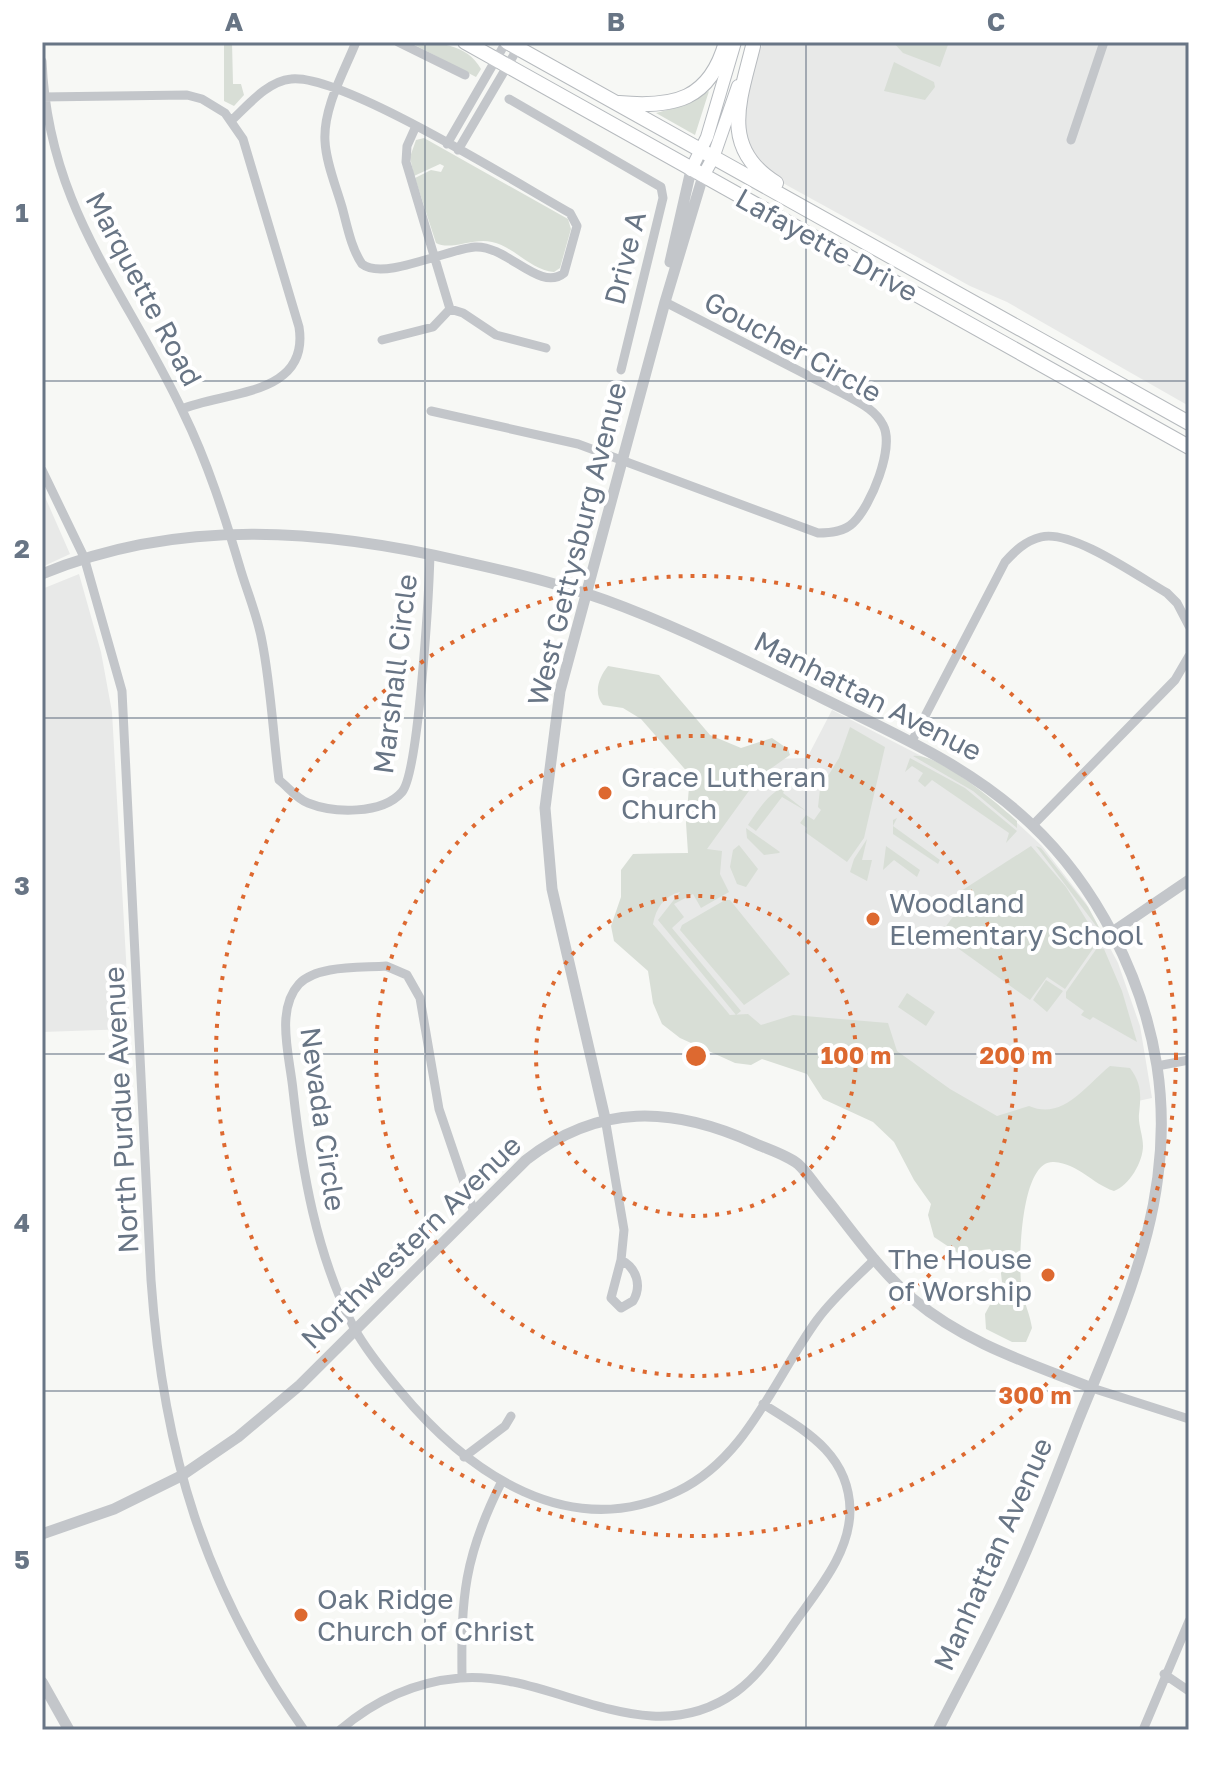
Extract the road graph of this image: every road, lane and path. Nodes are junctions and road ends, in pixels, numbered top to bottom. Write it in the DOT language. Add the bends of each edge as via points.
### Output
graph roads {
  1 [pos="356,42"];
  2 [pos="398,42"];
  3 [pos="465,42"];
  4 [pos="726,42"];
  5 [pos="735,42"];
  6 [pos="1104,42"];
  7 [pos="513,44"];
  8 [pos="754,44"];
  9 [pos="42,61"];
  10 [pos="502,62"];
  11 [pos="465,75"];
  12 [pos="337,90"];
  13 [pos="43,97"];
  14 [pos="509,99"];
  15 [pos="614,102"];
  16 [pos="232,120"];
  17 [pos="416,126"];
  18 [pos="1071,140"];
  19 [pos="447,144"];
  20 [pos="458,150"];
  21 [pos="707,155"];
  22 [pos="697,173"];
  23 [pos="435,256"];
  24 [pos="949,290"];
  25 [pos="665,302"];
  26 [pos="450,309"];
  27 [pos="382,340"];
  28 [pos="546,348"];
  29 [pos="621,370"];
  30 [pos="182,409"];
  31 [pos="431,411"];
  32 [pos="1189,423"];
  33 [pos="1189,447"];
  34 [pos="623,458"];
  35 [pos="42,470"];
  36 [pos="229,532"];
  37 [pos="430,554"];
  38 [pos="84,557"];
  39 [pos="42,574"];
  40 [pos="585,592"];
  41 [pos="1189,626"];
  42 [pos="1189,656"];
  43 [pos="912,741"];
  44 [pos="1033,825"];
  45 [pos="1189,880"];
  46 [pos="1111,933"];
  47 [pos="1189,1060"];
  48 [pos="1157,1066"];
  49 [pos="605,1118"];
  50 [pos="474,1212"];
  51 [pos="875,1259"];
  52 [pos="621,1260"];
  53 [pos="355,1330"];
  54 [pos="1092,1388"];
  55 [pos="763,1404"];
  56 [pos="511,1416"];
  57 [pos="1189,1419"];
  58 [pos="464,1457"];
  59 [pos="181,1476"];
  60 [pos="501,1483"];
  61 [pos="42,1534"];
  62 [pos="1189,1621"];
  63 [pos="1164,1674"];
  64 [pos="462,1678"];
  65 [pos="42,1682"];
  66 [pos="1189,1691"];
  67 [pos="69,1730"];
  68 [pos="304,1730"];
  69 [pos="340,1730"];
  70 [pos="938,1730"];
  71 [pos="1143,1730"];
  1 -- 12 [label="street"];
  2 -- 11 [label="street"];
  3 -- 10 [label="main road, Lafayette Drive"];
  4 -- 15 [label="main road" via="718,68 690,96 664,105"];
  5 -- 21 [label="main road"];
  6 -- 18 [label="street"];
  7 -- 10 [label="street"];
  7 -- 15 [label="main road, Lafayette Drive"];
  8 -- 21 [label="main road"];
  8 -- 24 [label="main road" via="737,112 741,142 755,167 932,271"];
  9 -- 13 [label="street, Marquette Road"];
  10 -- 19 [label="street"];
  10 -- 20 [label="street"];
  10 -- 22 [label="main road, Lafayette Drive"];
  12 -- 16 [label="street" via="288,79"];
  12 -- 17 [label="street"];
  12 -- 23 [label="street" via="325,144 358,258 375,271"];
  13 -- 16 [label="street" via="187,95 216,106"];
  13 -- 30 [label="street, Marquette Road" via="56,160 87,236"];
  14 -- 29 [label="street, Drive A" via="661,187 663,198"];
  15 -- 21 [label="main road, Lafayette Drive"];
  16 -- 30 [label="street" via="243,139 300,345 292,368 274,383"];
  17 -- 19 [label="street"];
  17 -- 23 [label="street" via="406,162"];
  19 -- 20 [label="street"];
  20 -- 23 [label="street" via="570,213 577,226 567,268 552,279 486,247"];
  21 -- 22 [label="main road"];
  21 -- 24 [label="main road, Lafayette Drive"];
  22 -- 25 [label="street, West Gettysburg Avenue"];
  22 -- 33 [label="main road, Lafayette Drive"];
  23 -- 26 [label="street"];
  24 -- 32 [label="main road, Lafayette Drive"];
  25 -- 34 [label="street, West Gettysburg Avenue"];
  25 -- 34 [label="street, Goucher Circle" via="871,410 882,422 888,447 860,513 852,524 829,533"];
  26 -- 27 [label="street" via="433,327"];
  26 -- 28 [label="street" via="496,335"];
  30 -- 36 [label="street, Marquette Road"];
  31 -- 34 [label="street"];
  34 -- 40 [label="street, West Gettysburg Avenue"];
  35 -- 38 [label="street, North Purdue Avenue"];
  36 -- 37 [label="street, Manhattan Avenue" via="310,535"];
  36 -- 37 [label="street, Marshall Circle" via="262,640 279,780 305,802 333,810 382,806 402,792 410,772"];
  36 -- 38 [label="street, Manhattan Avenue"];
  37 -- 40 [label="street, Manhattan Avenue"];
  38 -- 39 [label="street, Manhattan Avenue"];
  38 -- 59 [label="street, North Purdue Avenue" via="122,691 155,1343"];
  40 -- 43 [label="street, Manhattan Avenue" via="738,655"];
  40 -- 49 [label="street, West Gettysburg Avenue" via="560,691 545,808 552,889"];
  41 -- 43 [label="street" via="1167,593 1082,545 1057,536 1025,543 1005,562"];
  42 -- 44 [label="street" via="1175,680"];
  43 -- 44 [label="street, Manhattan Avenue" via="993,791"];
  44 -- 46 [label="street, Manhattan Avenue" via="1081,884"];
  45 -- 46 [label="street"];
  46 -- 48 [label="street, Manhattan Avenue" via="1135,984"];
  47 -- 48 [label="street"];
  48 -- 54 [label="street, Manhattan Avenue" via="1161,1147 1154,1213 1124,1310"];
  49 -- 50 [label="street, Northwestern Avenue" via="549,1142"];
  49 -- 51 [label="street, Northwestern Avenue" via="672,1118 728,1131 797,1163"];
  49 -- 52 [label="street" via="624,1230"];
  50 -- 53 [label="street, Northwestern Avenue"];
  50 -- 53 [label="street, Nevada Circle" via="439,1109 415,986 407,975 386,966 308,977 286,1008 298,1135 318,1237"];
  51 -- 54 [label="street, Northwestern Avenue" via="912,1298 958,1332"];
  51 -- 55 [label="street, Nevada Circle" via="817,1320"];
  52 -- 52 [label="street" via="611,1298 621,1308 633,1301 639,1287 634,1270"];
  53 -- 58 [label="street, Nevada Circle" via="415,1410"];
  53 -- 59 [label="street, Northwestern Avenue" via="271,1412"];
  54 -- 57 [label="street, Northwestern Avenue"];
  54 -- 70 [label="street, Manhattan Avenue" via="1016,1575"];
  55 -- 60 [label="street, Nevada Circle" via="731,1451 713,1467 680,1490 645,1503 609,1508 556,1504"];
  55 -- 64 [label="street" via="812,1434 832,1454 850,1497 850,1524 834,1565 753,1678 702,1711 662,1717"];
  56 -- 58 [label="street"];
  58 -- 60 [label="street, Nevada Circle"];
  59 -- 61 [label="street, Northwestern Avenue" via="114,1509"];
  59 -- 68 [label="street, North Purdue Avenue" via="225,1598"];
  60 -- 64 [label="street" via="480,1527 465,1578"];
  62 -- 63 [label="street"];
  63 -- 66 [label="street"];
  63 -- 71 [label="street"];
  64 -- 69 [label="street" via="391,1695"];
  65 -- 67 [label="street"];
}
